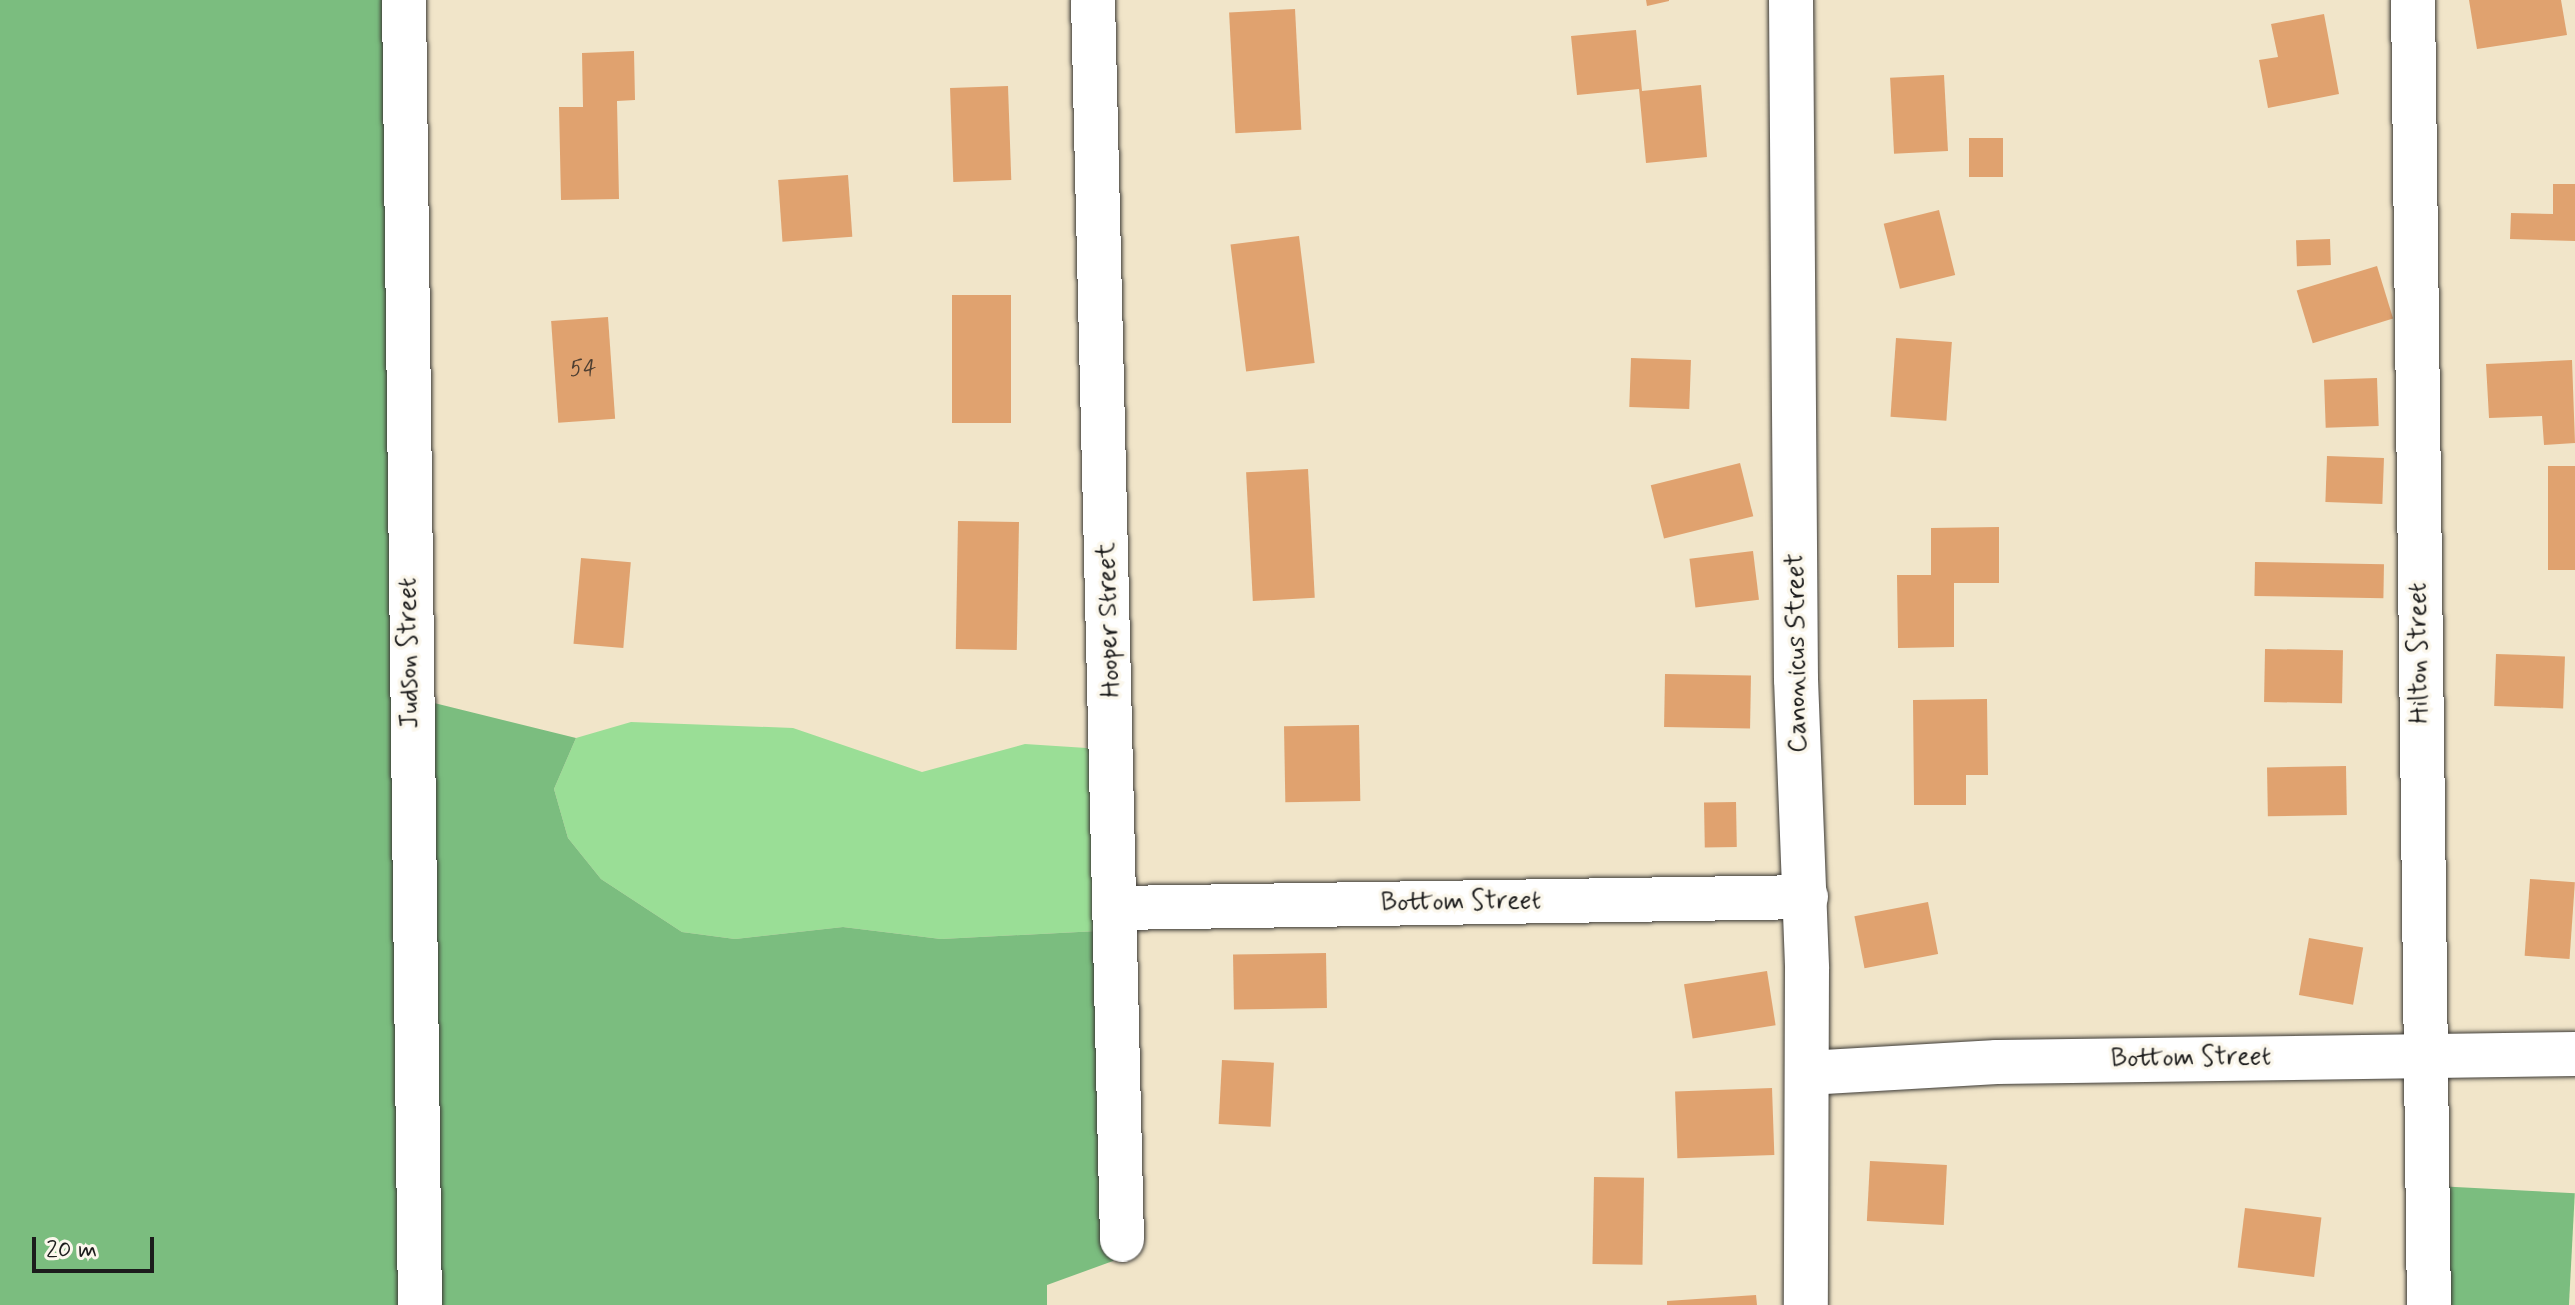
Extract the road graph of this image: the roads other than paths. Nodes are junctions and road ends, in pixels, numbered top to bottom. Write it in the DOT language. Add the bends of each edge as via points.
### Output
graph roads {
  1 [pos="404,0"];
  2 [pos="1093,0"];
  3 [pos="1791,0"];
  4 [pos="2413,0"];
  5 [pos="1806,897"];
  6 [pos="1117,908"];
  7 [pos="2575,1054"];
  8 [pos="2427,1055"];
  9 [pos="1807,1073"];
  10 [pos="1122,1240"];
  11 [pos="420,1305"];
  12 [pos="1806,1305"];
  13 [pos="2429,1305"];
  1 -- 11 [label="street, Judson Street"];
  2 -- 6 [label="street, Hooper Street"];
  3 -- 5 [label="street, Canonicus Street" via="1796,679"];
  4 -- 8 [label="street, Hilton Street"];
  5 -- 6 [label="street, Bottom Street"];
  5 -- 9 [label="street, Canonicus Street"];
  6 -- 10 [label="street, Hooper Street"];
  7 -- 8 [label="street, Bottom Street"];
  8 -- 9 [label="street, Bottom Street" via="1997,1062"];
  8 -- 13 [label="street, Hilton Street"];
  9 -- 12 [label="street, Canonicus Street"];
}
